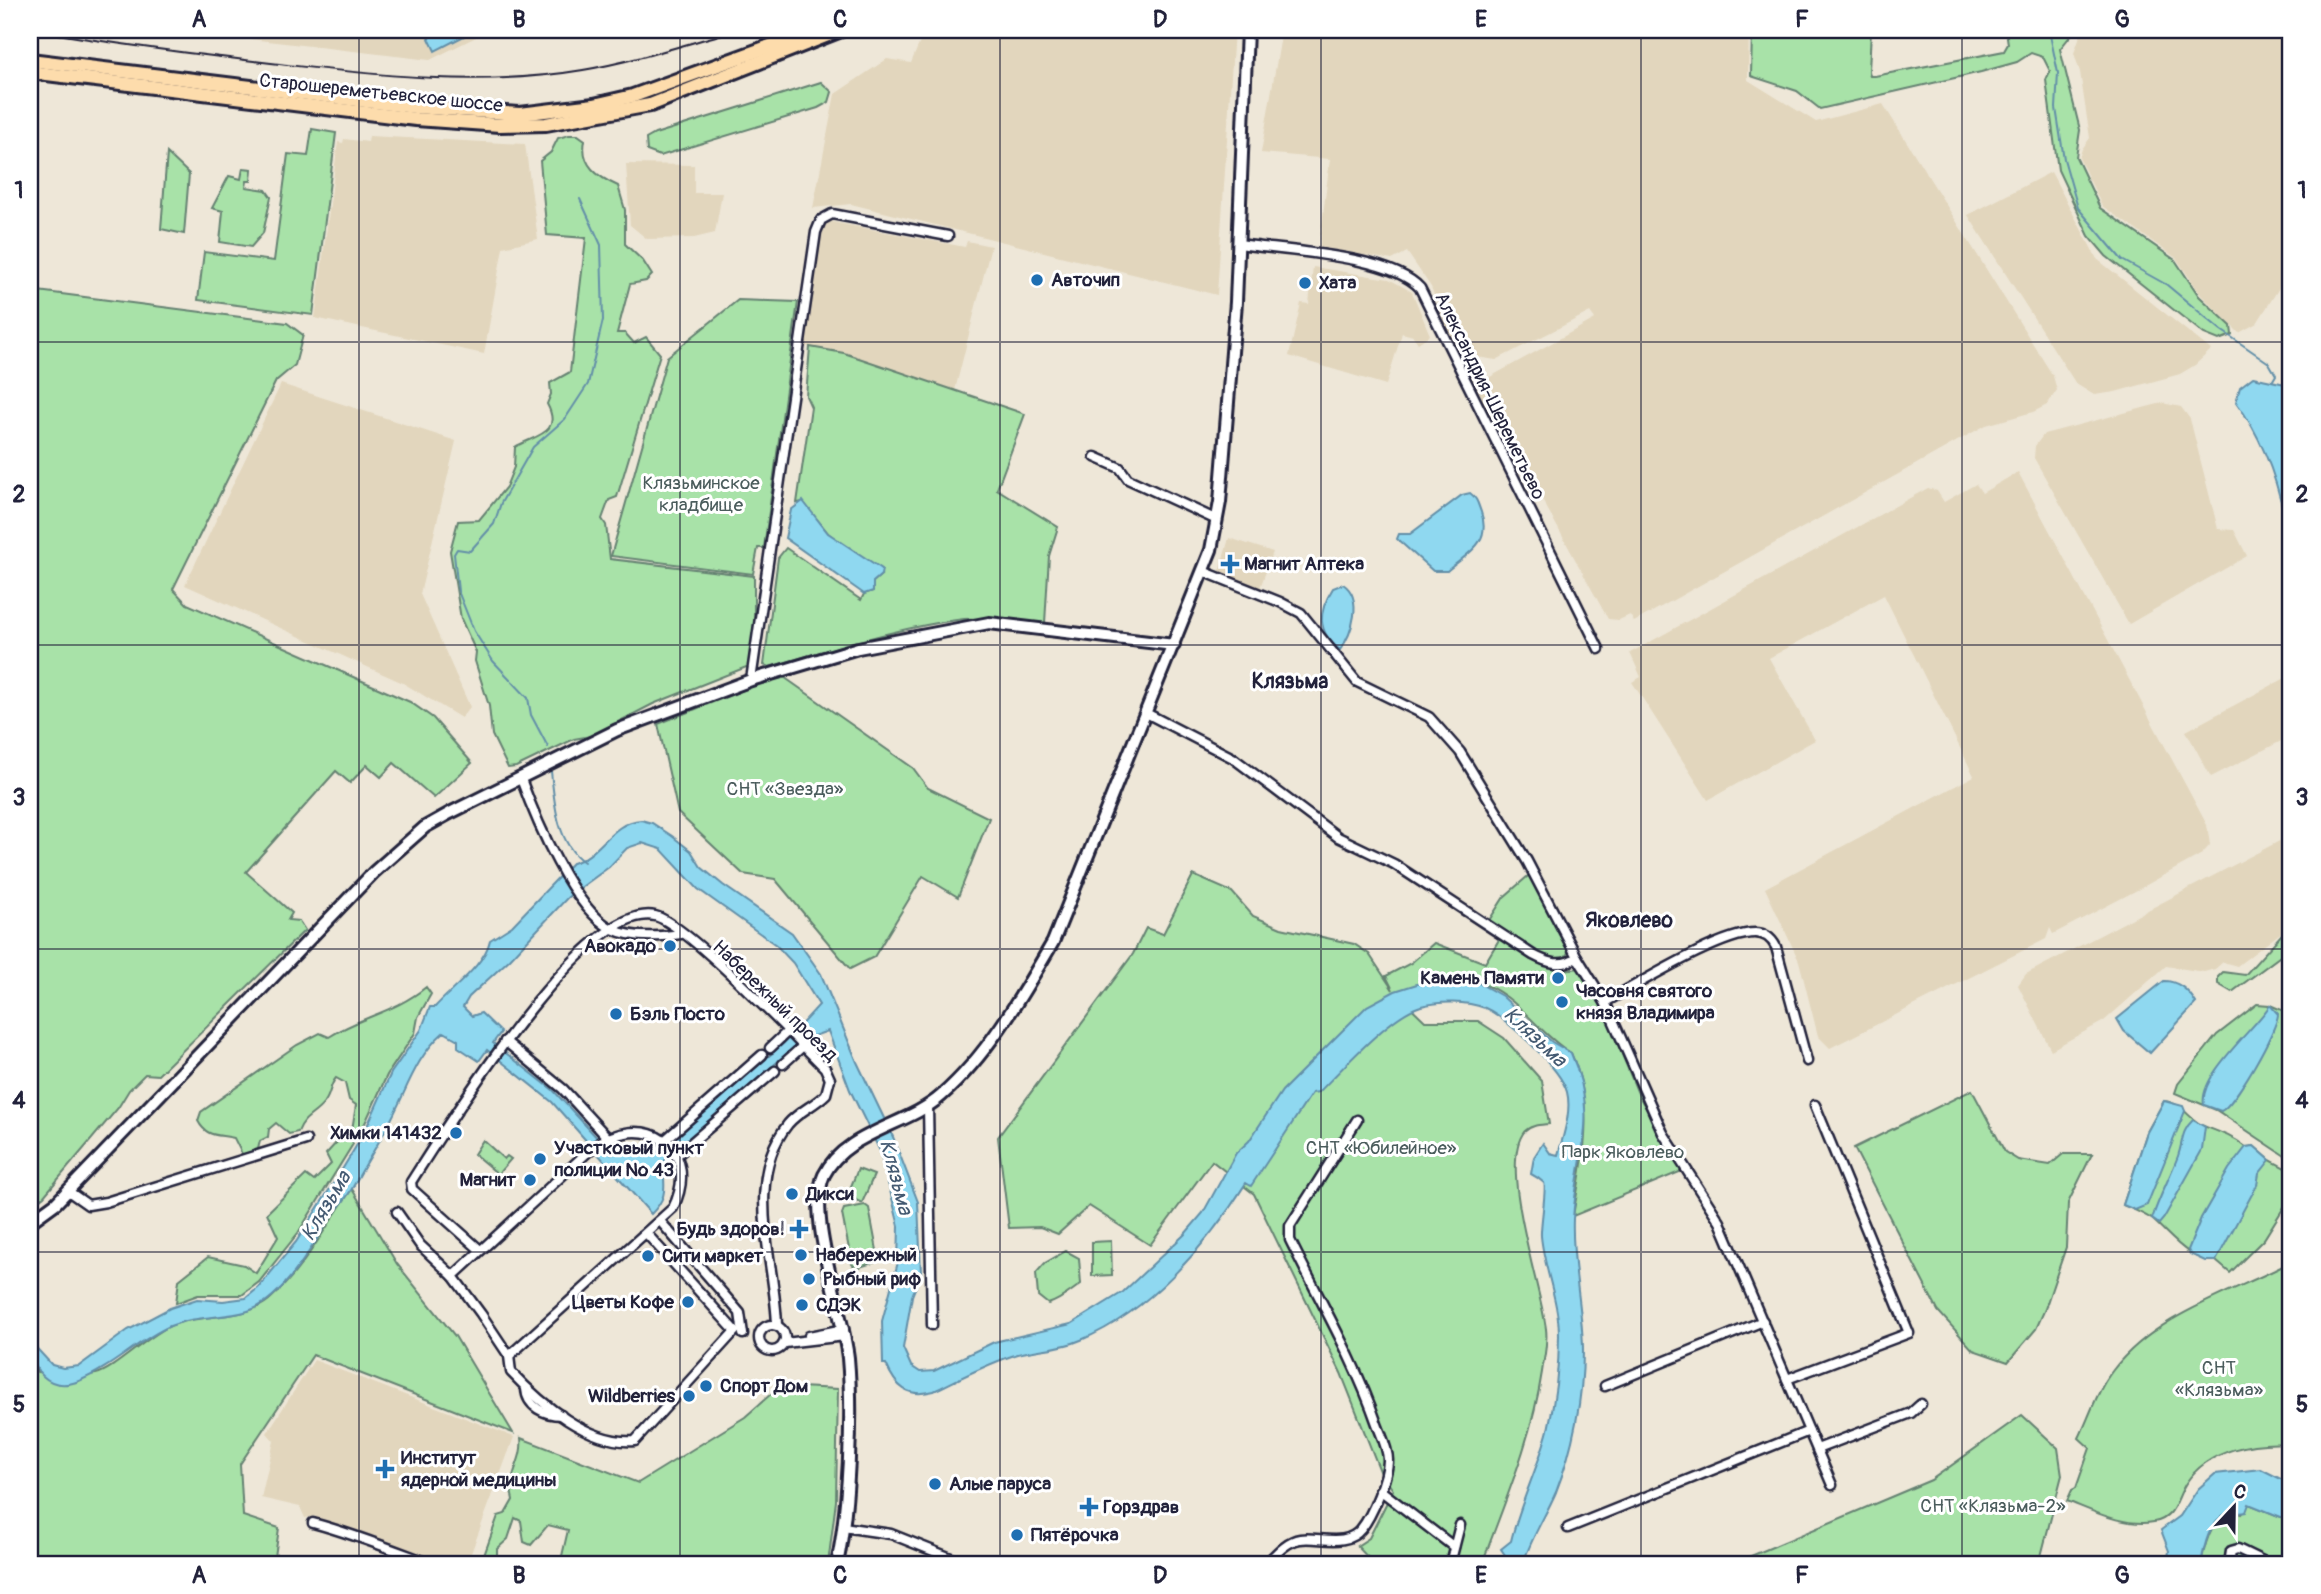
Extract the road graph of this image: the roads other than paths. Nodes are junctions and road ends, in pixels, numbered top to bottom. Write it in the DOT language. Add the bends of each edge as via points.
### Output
graph roads {
  1 [pos="814,30"];
  2 [pos="841,30"];
  3 [pos="1247,30"];
  4 [pos="1254,30"];
  5 [pos="1248,47"];
  6 [pos="30,60"];
  7 [pos="30,72"];
  8 [pos="948,236"];
  9 [pos="1239,244"];
  10 [pos="1095,457"];
  11 [pos="1217,520"];
  12 [pos="1205,572"];
  13 [pos="1174,645"];
  14 [pos="1599,649"];
  15 [pos="751,680"];
  16 [pos="1146,713"];
  17 [pos="521,779"];
  18 [pos="610,928"];
  19 [pos="681,933"];
  20 [pos="1577,957"];
  21 [pos="1605,1002"];
  22 [pos="789,1032"];
  23 [pos="503,1044"];
  24 [pos="803,1046"];
  25 [pos="770,1048"];
  26 [pos="762,1055"];
  27 [pos="1807,1061"];
  28 [pos="783,1064"];
  29 [pos="775,1071"];
  30 [pos="1815,1105"];
  31 [pos="928,1106"];
  32 [pos="1357,1120"];
  33 [pos="605,1139"];
  34 [pos="306,1140"];
  35 [pos="665,1142"];
  36 [pos="675,1155"];
  37 [pos="68,1191"];
  38 [pos="397,1212"];
  39 [pos="660,1221"];
  40 [pos="30,1222"];
  41 [pos="646,1233"];
  42 [pos="480,1249"];
  43 [pos="453,1276"];
  44 [pos="1763,1321"];
  45 [pos="777,1325"];
  46 [pos="932,1325"];
  47 [pos="739,1332"];
  48 [pos="844,1333"];
  49 [pos="760,1336"];
  50 [pos="785,1341"];
  51 [pos="509,1356"];
  52 [pos="1787,1379"];
  53 [pos="1605,1386"];
  54 [pos="1921,1404"];
  55 [pos="1809,1431"];
  56 [pos="1817,1449"];
  57 [pos="1832,1485"];
  58 [pos="1380,1490"];
  59 [pos="313,1522"];
  60 [pos="1460,1525"];
  61 [pos="843,1527"];
  62 [pos="1568,1528"];
  63 [pos="1454,1547"];
  64 [pos="431,1564"];
  65 [pos="837,1564"];
  66 [pos="966,1564"];
  67 [pos="1266,1564"];
  68 [pos="1450,1564"];
  69 [pos="2229,1564"];
  70 [pos="2269,1564"];
  1 -- 6 [label="main road, Старошереметьевское шоссе" via="633,96 520,114 415,107"];
  2 -- 7 [label="main road, Старошереметьевское шоссе" via="650,105 546,124 446,122"];
  3 -- 5 [label="main road"];
  4 -- 5 [label="main road"];
  5 -- 9 [label="main road"];
  8 -- 15 [label="street" via="844,214 825,216 816,232"];
  9 -- 11 [label="main road"];
  9 -- 14 [label="street, Александрия-Шереметьево" via="1383,266 1420,288"];
  10 -- 11 [label="street" via="1120,468 1128,479"];
  11 -- 12 [label="main road"];
  12 -- 13 [label="main road"];
  12 -- 20 [label="street" via="1301,614 1357,682 1440,726 1527,861"];
  13 -- 15 [label="main road" via="981,623 858,648"];
  13 -- 16 [label="main road"];
  15 -- 17 [label="main road" via="617,730"];
  16 -- 20 [label="street" via="1233,758 1338,837 1394,864 1532,955 1560,964"];
  16 -- 31 [label="main road" via="1053,942 971,1063"];
  17 -- 18 [label="street" via="554,857 584,902"];
  17 -- 37 [label="main road" via="450,813 405,843"];
  18 -- 19 [label="street" via="646,936"];
  18 -- 19 [label="street, Набережный проезд" via="645,915 662,919"];
  18 -- 23 [label="street, Набережный проезд" via="581,954"];
  19 -- 22 [label="street, Набережный проезд"];
  20 -- 21 [label="street"];
  21 -- 27 [label="street" via="1713,946 1759,933 1776,947"];
  21 -- 44 [label="street" via="1654,1116 1720,1222"];
  22 -- 24 [label="street, Набережный проезд"];
  22 -- 25 [label="street"];
  23 -- 33 [label="street" via="563,1089"];
  23 -- 42 [label="street, Набережный проезд" via="410,1185"];
  24 -- 28 [label="street"];
  24 -- 45 [label="street, Набережный проезд" via="825,1068 830,1084 822,1098 786,1126 768,1164 764,1205"];
  26 -- 35 [label="street"];
  29 -- 36 [label="street"];
  30 -- 52 [label="street" via="1909,1333"];
  31 -- 46 [label="street"];
  31 -- 48 [label="main road" via="841,1154 821,1184 824,1244"];
  32 -- 58 [label="street" via="1290,1226 1290,1240 1372,1410 1388,1456"];
  33 -- 35 [label="street" via="636,1131"];
  33 -- 42 [label="street"];
  34 -- 37 [label="street" via="106,1202 88,1205"];
  35 -- 36 [label="street"];
  36 -- 39 [label="street" via="681,1187 673,1208"];
  37 -- 40 [label="main road"];
  38 -- 43 [label="street" via="420,1245"];
  39 -- 41 [label="street"];
  39 -- 47 [label="street" via="740,1313"];
  41 -- 47 [label="street"];
  41 -- 51 [label="street"];
  42 -- 43 [label="street"];
  43 -- 51 [label="street"];
  44 -- 52 [label="street"];
  44 -- 53 [label="street"];
  45 -- 49 [label="street" via="767,1326"];
  45 -- 50 [label="street, Набережный проезд"];
  47 -- 49 [label="street"];
  47 -- 51 [label="street" via="635,1441 593,1432 562,1415 538,1409 508,1367"];
  48 -- 50 [label="street"];
  48 -- 61 [label="main road" via="849,1400"];
  49 -- 50 [label="street" via="760,1343 769,1351"];
  52 -- 55 [label="street"];
  54 -- 56 [label="street" via="1911,1413"];
  55 -- 56 [label="street"];
  55 -- 62 [label="street"];
  56 -- 57 [label="street"];
  58 -- 63 [label="street"];
  58 -- 67 [label="street" via="1361,1529 1350,1537 1299,1539"];
  59 -- 64 [label="street" via="377,1541"];
  60 -- 63 [label="street"];
  61 -- 65 [label="main road"];
  61 -- 66 [label="street" via="891,1534"];
  63 -- 68 [label="street"];
  69 -- 70 [label="street" via="2231,1551 2238,1549"];
}
